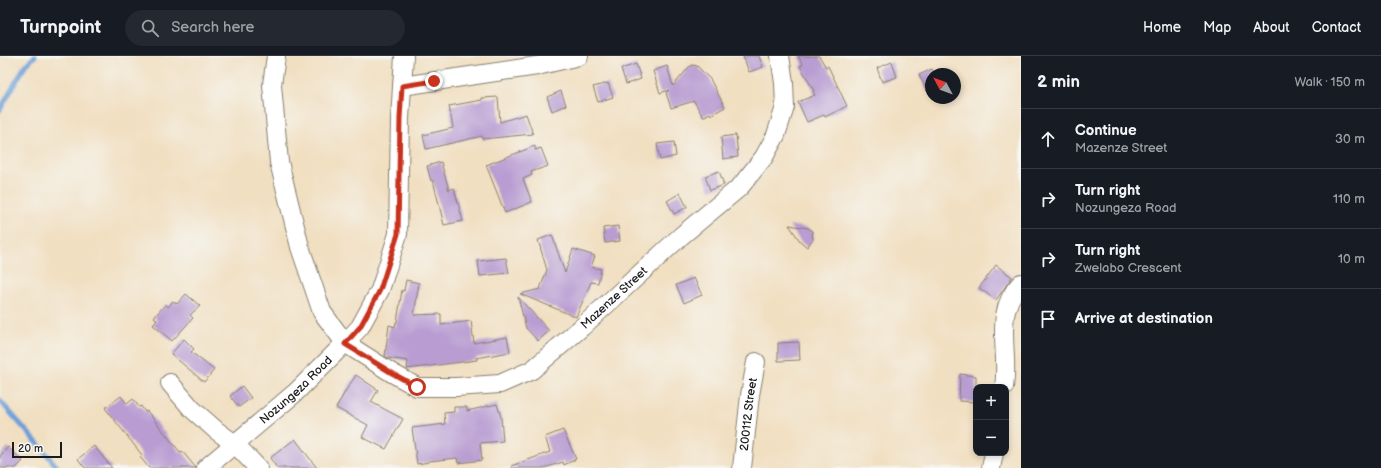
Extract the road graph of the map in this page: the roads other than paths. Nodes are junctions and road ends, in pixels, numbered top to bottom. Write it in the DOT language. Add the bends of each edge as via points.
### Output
graph roads {
  1 [pos="276,56"];
  2 [pos="404,56"];
  3 [pos="579,56"];
  4 [pos="780,56"];
  5 [pos="402,86"];
  6 [pos="1021,283"];
  7 [pos="345,344"];
  8 [pos="756,362"];
  9 [pos="170,383"];
  10 [pos="1004,384"];
  11 [pos="235,444"];
  12 [pos="993,456"];
  13 [pos="206,468"];
  14 [pos="258,468"];
  15 [pos="742,468"];
  16 [pos="991,468"];
  1 -- 7 [label="street" via="272,85 281,169 300,247 322,312"];
  2 -- 5 [label="street, Nozungeza Road"];
  3 -- 5 [label="street" via="537,66"];
  4 -- 7 [label="street, Mazenze Street" via="785,107 776,135 764,156 740,187 681,236 532,370 500,384 417,387"];
  5 -- 7 [label="street, Nozungeza Road" via="398,234 380,290 360,327"];
  6 -- 10 [label="street" via="1013,292 1005,310"];
  7 -- 11 [label="street, Nozungeza Road" via="295,393"];
  8 -- 15 [label="street, 200112 Street"];
  9 -- 11 [label="street" via="192,409"];
  11 -- 13 [label="street, Nozungeza Road"];
  11 -- 14 [label="street"];
  12 -- 16 [label="street"];
}
